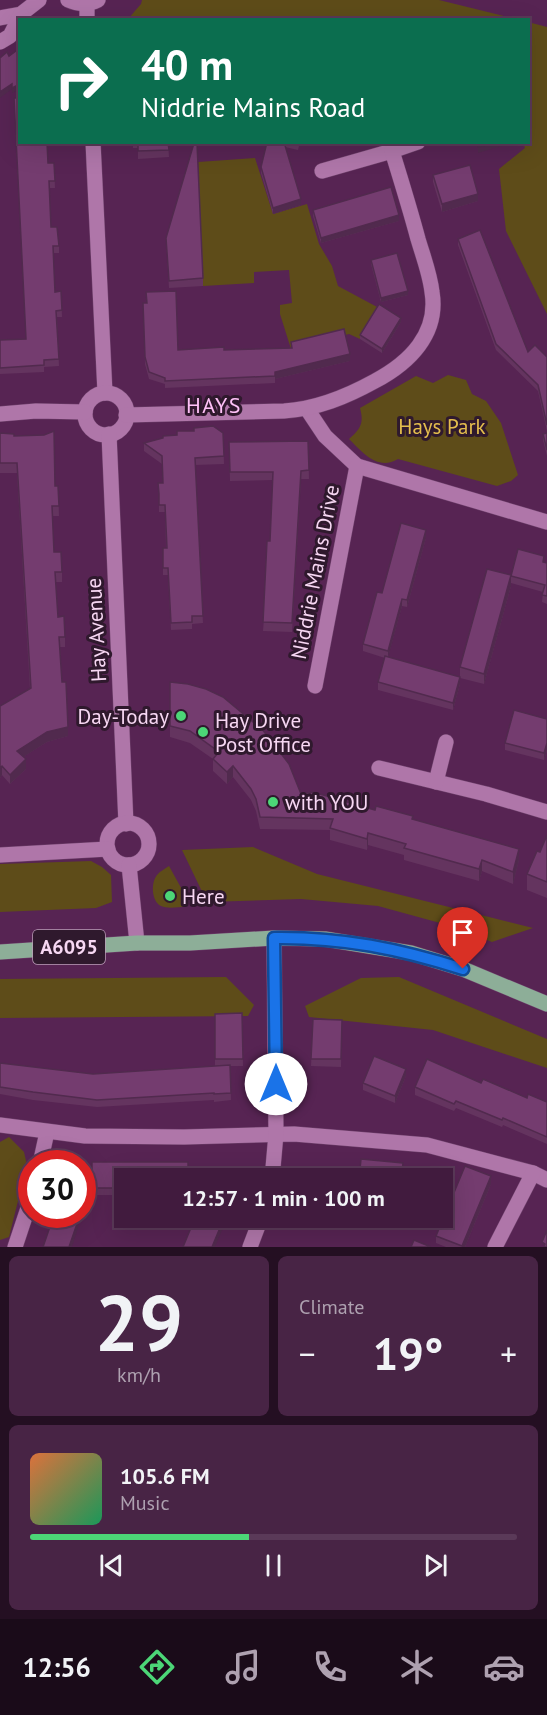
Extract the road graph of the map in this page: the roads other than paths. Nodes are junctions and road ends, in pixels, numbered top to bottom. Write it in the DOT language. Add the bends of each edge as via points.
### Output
graph roads {
  1 [pos="39,0"];
  2 [pos="68,0"];
  3 [pos="91,8"];
  4 [pos="21,14"];
  5 [pos="0,18"];
  6 [pos="19,18"];
  7 [pos="18,20"];
  8 [pos="0,42"];
  9 [pos="93,144"];
  10 [pos="412,144"];
  11 [pos="392,150"];
  12 [pos="322,171"];
  13 [pos="105,393"];
  14 [pos="307,409"];
  15 [pos="85,412"];
  16 [pos="0,414"];
  17 [pos="126,415"];
  18 [pos="109,434"];
  19 [pos="357,466"];
  20 [pos="547,522"];
  21 [pos="315,686"];
  22 [pos="446,742"];
  23 [pos="380,768"];
  24 [pos="436,782"];
  25 [pos="547,812"];
  26 [pos="126,824"];
  27 [pos="108,849"];
  28 [pos="0,855"];
  29 [pos="129,865"];
  30 [pos="274,938"];
  31 [pos="137,943"];
  32 [pos="0,952"];
  33 [pos="547,1004"];
  34 [pos="0,1125"];
  35 [pos="46,1132"];
  36 [pos="276,1134"];
  37 [pos="43,1150"];
  38 [pos="273,1168"];
  39 [pos="540,1176"];
  40 [pos="21,1228"];
  41 [pos="257,1228"];
  42 [pos="15,1247"];
  43 [pos="250,1247"];
  44 [pos="495,1247"];
  1 -- 4 [label="street"];
  2 -- 3 [label="street"];
  4 -- 5 [label="street"];
  4 -- 6 [label="street"];
  7 -- 8 [label="street" via="10,36"];
  9 -- 13 [label="street"];
  10 -- 11 [label="street"];
  11 -- 12 [label="street"];
  11 -- 14 [label="street" via="432,292 427,332 415,352 387,375 342,398"];
  13 -- 15 [label="street" via="89,401"];
  13 -- 17 [label="street" via="121,399"];
  14 -- 17 [label="street"];
  14 -- 19 [label="street, Niddrie Mains Drive" via="325,436"];
  15 -- 16 [label="street"];
  15 -- 18 [label="street" via="91,429"];
  17 -- 18 [label="street" via="121,428"];
  18 -- 26 [label="street, Hay Avenue"];
  19 -- 20 [label="street, Niddrie Mains Drive"];
  19 -- 21 [label="street, Niddrie Mains Drive"];
  22 -- 24 [label="street"];
  23 -- 24 [label="street"];
  24 -- 25 [label="street"];
  26 -- 27 [label="street" via="111,831"];
  26 -- 29 [label="street" via="139,826 148,843 141,860"];
  27 -- 28 [label="street"];
  27 -- 29 [label="street" via="113,859"];
  29 -- 31 [label="street"];
  30 -- 31 [label="main road, A6095"];
  30 -- 33 [label="main road, A6095" via="325,939 411,953 463,969"];
  30 -- 36 [label="street"];
  31 -- 32 [label="main road, A6095"];
  34 -- 35 [label="street"];
  35 -- 36 [label="street" via="123,1137"];
  35 -- 37 [label="street"];
  36 -- 38 [label="street"];
  36 -- 39 [label="street" via="427,1145"];
  39 -- 44 [label="street"];
  40 -- 42 [label="street"];
  41 -- 43 [label="street"];
}
